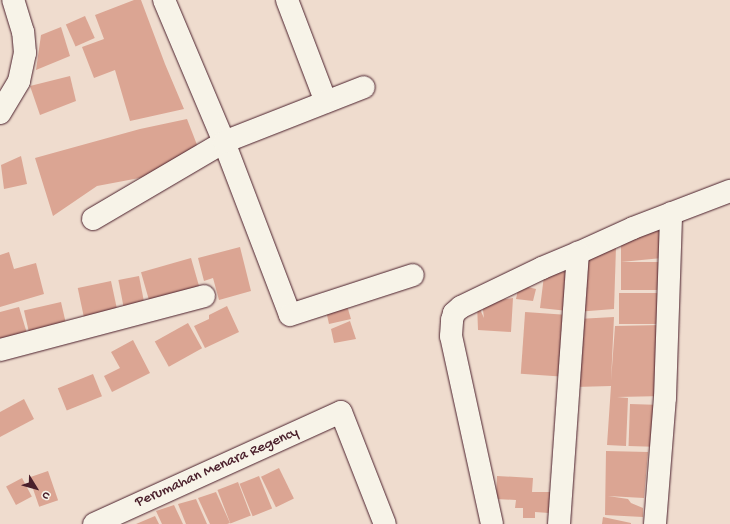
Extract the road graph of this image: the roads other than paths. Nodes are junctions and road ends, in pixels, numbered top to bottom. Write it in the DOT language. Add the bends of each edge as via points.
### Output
graph roads {
  1 [pos="13,0"];
  2 [pos="164,0"];
  3 [pos="287,0"];
  4 [pos="364,87"];
  5 [pos="326,102"];
  6 [pos="0,113"];
  7 [pos="224,142"];
  8 [pos="730,191"];
  9 [pos="671,213"];
  10 [pos="93,219"];
  11 [pos="578,254"];
  12 [pos="412,275"];
  13 [pos="204,296"];
  14 [pos="0,350"];
  15 [pos="94,524"];
  16 [pos="385,524"];
  17 [pos="492,524"];
  18 [pos="559,524"];
  19 [pos="655,524"];
  1 -- 6 [label="street" via="23,32 25,53 19,80"];
  2 -- 7 [label="street"];
  3 -- 5 [label="street"];
  4 -- 5 [label="street"];
  5 -- 7 [label="street"];
  7 -- 10 [label="street"];
  7 -- 12 [label="street" via="290,315"];
  8 -- 9 [label="street"];
  9 -- 11 [label="street"];
  9 -- 19 [label="street" via="665,398"];
  11 -- 17 [label="street" via="542,268 461,307 454,313 451,336"];
  11 -- 18 [label="street"];
  13 -- 14 [label="street"];
  15 -- 16 [label="street, Perumahan Menara Regency" via="341,412"];
}
